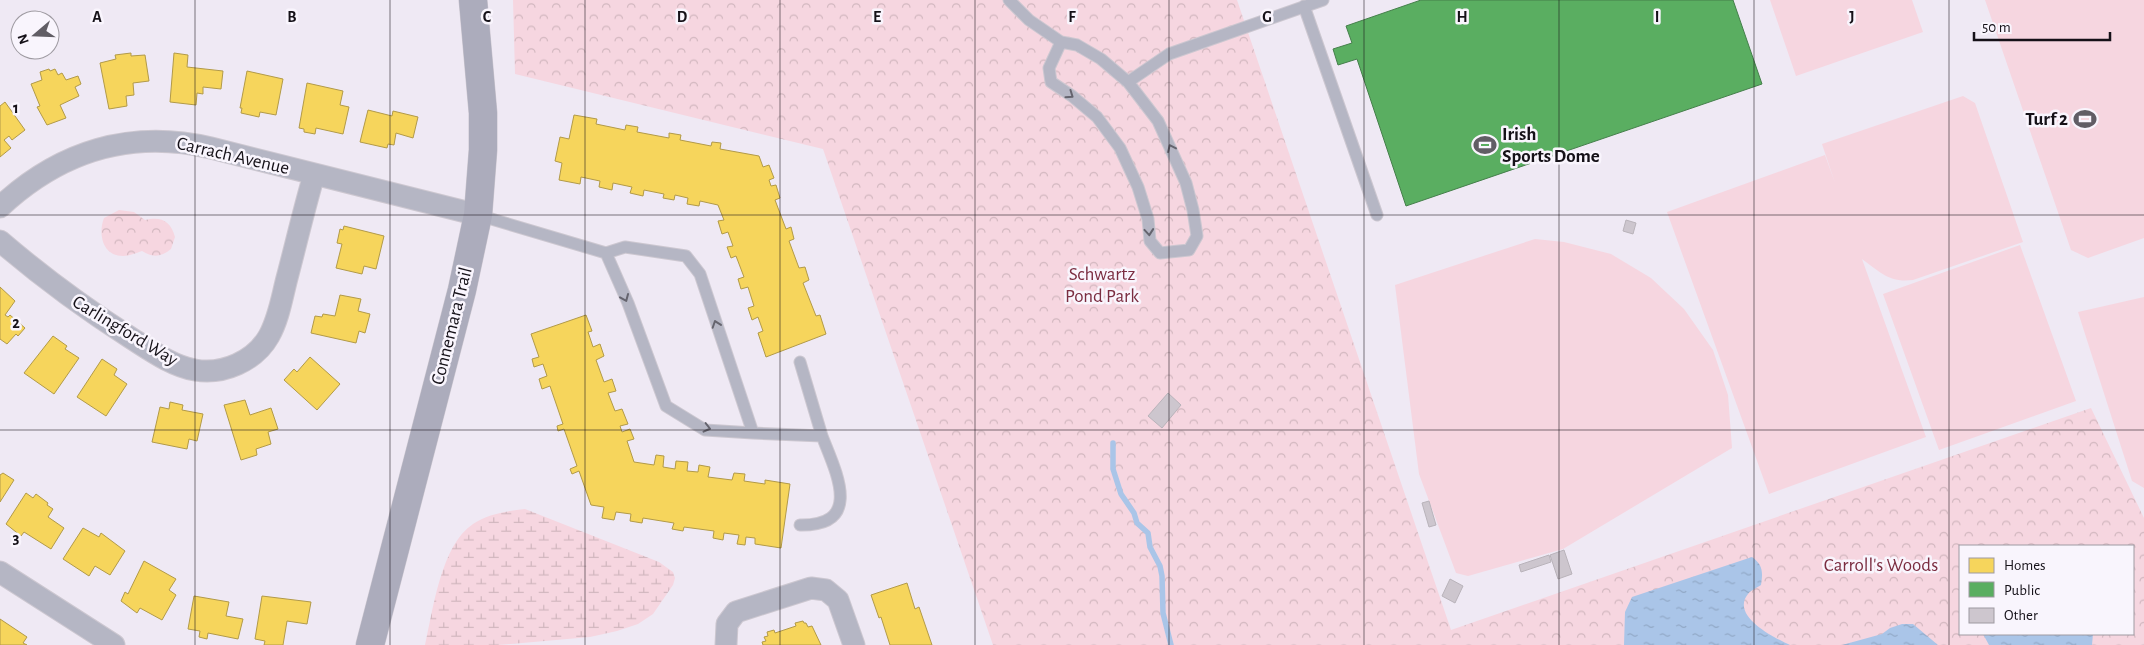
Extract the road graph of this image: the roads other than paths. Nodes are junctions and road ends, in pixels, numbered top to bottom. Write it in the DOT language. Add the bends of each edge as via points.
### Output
graph roads {
  1 [pos="473,0"];
  2 [pos="1009,0"];
  3 [pos="1323,0"];
  4 [pos="1304,6"];
  5 [pos="1062,42"];
  6 [pos="1128,82"];
  7 [pos="314,175"];
  8 [pos="0,207"];
  9 [pos="478,215"];
  10 [pos="1377,215"];
  11 [pos="0,241"];
  12 [pos="606,253"];
  13 [pos="800,362"];
  14 [pos="753,433"];
  15 [pos="822,436"];
  16 [pos="800,525"];
  17 [pos="0,572"];
  18 [pos="114,645"];
  19 [pos="370,645"];
  20 [pos="726,645"];
  21 [pos="854,645"];
  1 -- 9 [label="street, Connemara Trail" via="483,113"];
  2 -- 5 [label="lane" via="1029,20"];
  3 -- 4 [label="lane"];
  4 -- 6 [label="lane" via="1168,54"];
  4 -- 10 [label="lane"];
  5 -- 6 [label="lane" via="1085,49"];
  5 -- 6 [label="lane, one-way" via="1049,68 1051,82 1097,117 1120,148 1138,187 1148,219 1150,241 1160,253 1189,250 1196,236 1186,183 1158,121"];
  7 -- 8 [label="street, Carrach Avenue" via="198,145 172,141 144,142 107,147 64,161 24,186"];
  7 -- 9 [label="street, Carrach Avenue"];
  7 -- 11 [label="street, Carlingford Way" via="274,324 260,348 250,357 239,364 210,371 194,370 164,358 70,298"];
  9 -- 12 [label="lane"];
  9 -- 19 [label="street, Connemara Trail" via="462,290"];
  12 -- 14 [label="lane, one-way" via="666,406 705,430"];
  14 -- 12 [label="lane, one-way" via="700,274 686,256 625,246"];
  13 -- 15 [label="lane"];
  14 -- 15 [label="lane"];
  15 -- 16 [label="lane" via="841,492 840,506 823,523"];
  17 -- 18 [label="street"];
  20 -- 21 [label="street" via="727,624 736,612 810,588 826,590 838,600"];
}
